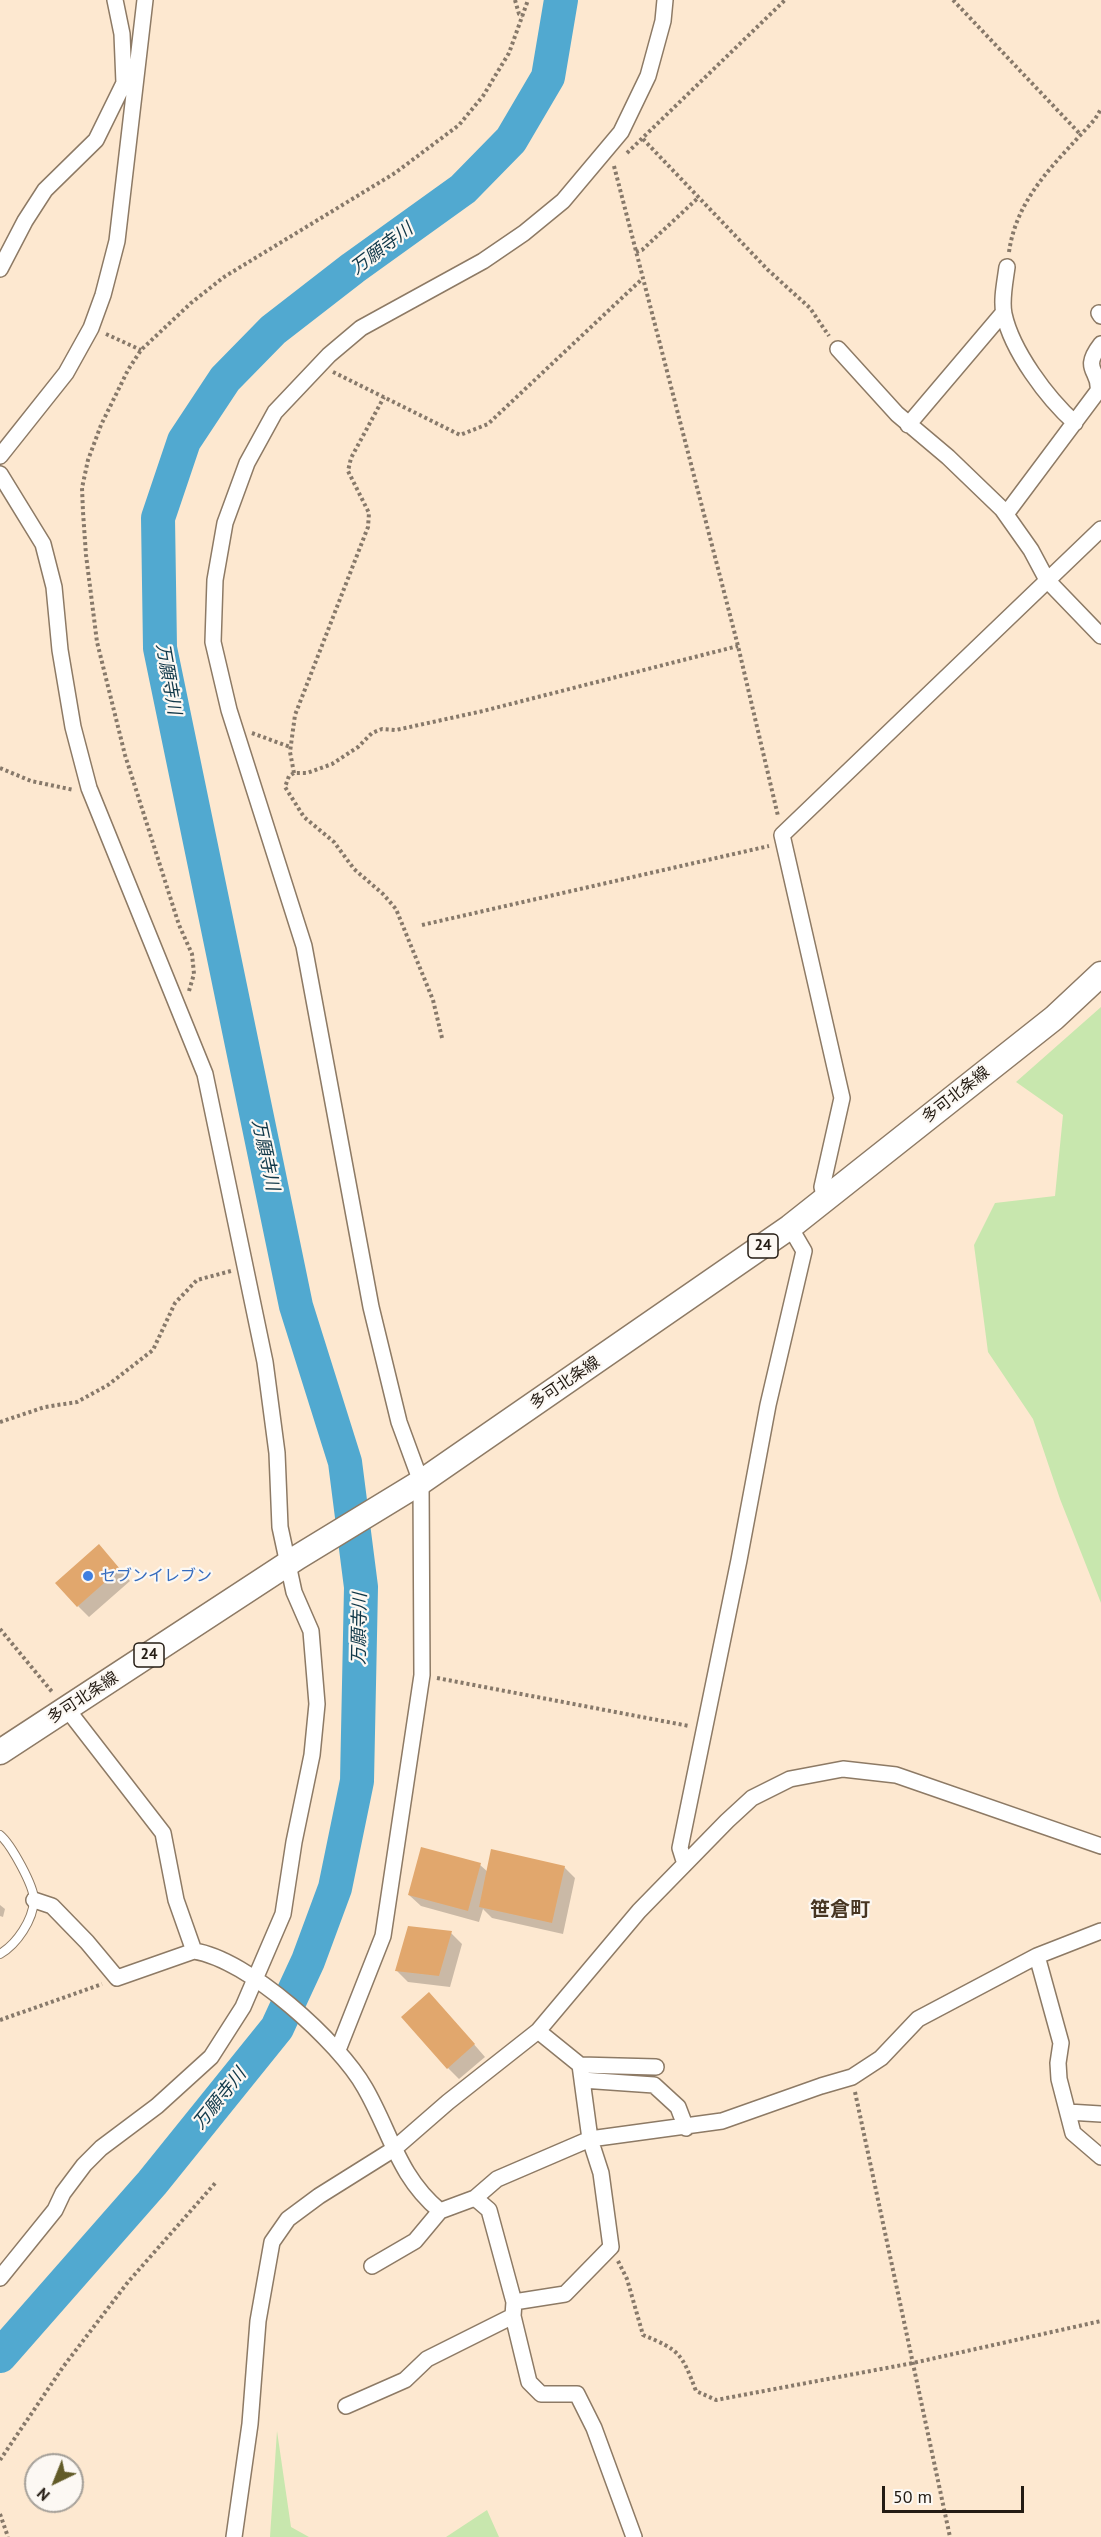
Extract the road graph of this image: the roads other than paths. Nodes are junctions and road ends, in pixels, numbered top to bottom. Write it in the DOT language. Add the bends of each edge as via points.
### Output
graph roads {
  1 [pos="115,0"];
  2 [pos="145,0"];
  3 [pos="665,0"];
  4 [pos="131,78"];
  5 [pos="1007,267"];
  6 [pos="0,269"];
  7 [pos="1003,313"];
  8 [pos="1101,344"];
  9 [pos="838,349"];
  10 [pos="1075,423"];
  11 [pos="908,425"];
  12 [pos="0,456"];
  13 [pos="0,474"];
  14 [pos="1006,514"];
  15 [pos="1101,529"];
  16 [pos="1047,580"];
  17 [pos="1101,636"];
  18 [pos="1101,974"];
  19 [pos="825,1199"];
  20 [pos="790,1227"];
  21 [pos="413,1486"];
  22 [pos="292,1561"];
  23 [pos="67,1709"];
  24 [pos="0,1752"];
  25 [pos="0,1835"];
  26 [pos="1101,1846"];
  27 [pos="684,1864"];
  28 [pos="34,1900"];
  29 [pos="1101,1931"];
  30 [pos="194,1951"];
  31 [pos="0,1954"];
  32 [pos="1037,1956"];
  33 [pos="260,1981"];
  34 [pos="538,2031"];
  35 [pos="338,2050"];
  36 [pos="656,2067"];
  37 [pos="581,2072"];
  38 [pos="1068,2112"];
  39 [pos="1101,2114"];
  40 [pos="686,2128"];
  41 [pos="590,2139"];
  42 [pos="394,2149"];
  43 [pos="1101,2157"];
  44 [pos="475,2198"];
  45 [pos="440,2211"];
  46 [pos="372,2266"];
  47 [pos="0,2278"];
  48 [pos="514,2309"];
  49 [pos="346,2406"];
  50 [pos="234,2537"];
  51 [pos="634,2537"];
  1 -- 4 [label="street"];
  2 -- 4 [label="street"];
  3 -- 21 [label="street" via="648,76 621,132 563,201 474,266 361,328 275,412 247,463 225,523 214,580 213,642 235,730 304,946 371,1307"];
  4 -- 6 [label="street" via="96,140 45,190"];
  4 -- 12 [label="street" via="117,241 103,296 91,328 66,373"];
  5 -- 7 [label="street"];
  7 -- 10 [label="street" via="1027,366"];
  7 -- 11 [label="street"];
  8 -- 10 [label="street" via="1092,355 1091,364 1098,392"];
  9 -- 11 [label="street"];
  10 -- 14 [label="street"];
  11 -- 14 [label="street"];
  13 -- 22 [label="street" via="43,544 54,587 73,727 89,788 205,1074 265,1362 277,1452 280,1527"];
  14 -- 16 [label="street"];
  15 -- 16 [label="street"];
  16 -- 17 [label="street"];
  16 -- 19 [label="street" via="783,838 842,1098 822,1187"];
  18 -- 19 [label="main road, 多可北条線 / 24" via="1054,1018"];
  19 -- 20 [label="main road, 多可北条線 / 24"];
  20 -- 21 [label="main road, 多可北条線 / 24"];
  20 -- 27 [label="street" via="804,1251 768,1405 680,1848"];
  21 -- 22 [label="main road, 多可北条線 / 24"];
  21 -- 35 [label="street" via="422,1676 383,1936"];
  22 -- 23 [label="main road, 多可北条線 / 24"];
  22 -- 33 [label="street" via="294,1592 311,1630 317,1704 312,1755 282,1914"];
  23 -- 24 [label="main road, 多可北条線 / 24"];
  23 -- 30 [label="street" via="163,1833 177,1900"];
  25 -- 28 [label="lane" via="24,1872"];
  26 -- 27 [label="street" via="896,1775 843,1769 790,1779 752,1798"];
  27 -- 34 [label="street"];
  28 -- 30 [label="street" via="52,1906 117,1978"];
  28 -- 31 [label="lane" via="22,1934"];
  29 -- 32 [label="street"];
  30 -- 33 [label="street" via="207,1953"];
  32 -- 38 [label="street" via="1061,2043 1059,2079"];
  32 -- 40 [label="street" via="918,2019 881,2058 852,2077 722,2121"];
  33 -- 35 [label="street"];
  33 -- 47 [label="street" via="211,2057 84,2165 55,2210"];
  34 -- 37 [label="street"];
  34 -- 42 [label="street"];
  35 -- 42 [label="street" via="365,2088"];
  36 -- 37 [label="street"];
  37 -- 40 [label="street" via="654,2085 678,2107"];
  37 -- 41 [label="street"];
  38 -- 39 [label="street"];
  38 -- 43 [label="street" via="1073,2133"];
  40 -- 41 [label="street"];
  41 -- 44 [label="street" via="497,2179"];
  41 -- 48 [label="street" via="601,2173 611,2247 565,2294"];
  42 -- 45 [label="street" via="425,2199"];
  42 -- 50 [label="street" via="288,2219 272,2242 258,2321 250,2424"];
  44 -- 45 [label="street"];
  44 -- 48 [label="street" via="489,2210"];
  45 -- 46 [label="street" via="415,2241"];
  48 -- 49 [label="street" via="428,2359 405,2380"];
  48 -- 51 [label="street" via="529,2382 542,2394 577,2394 594,2428"];
}
